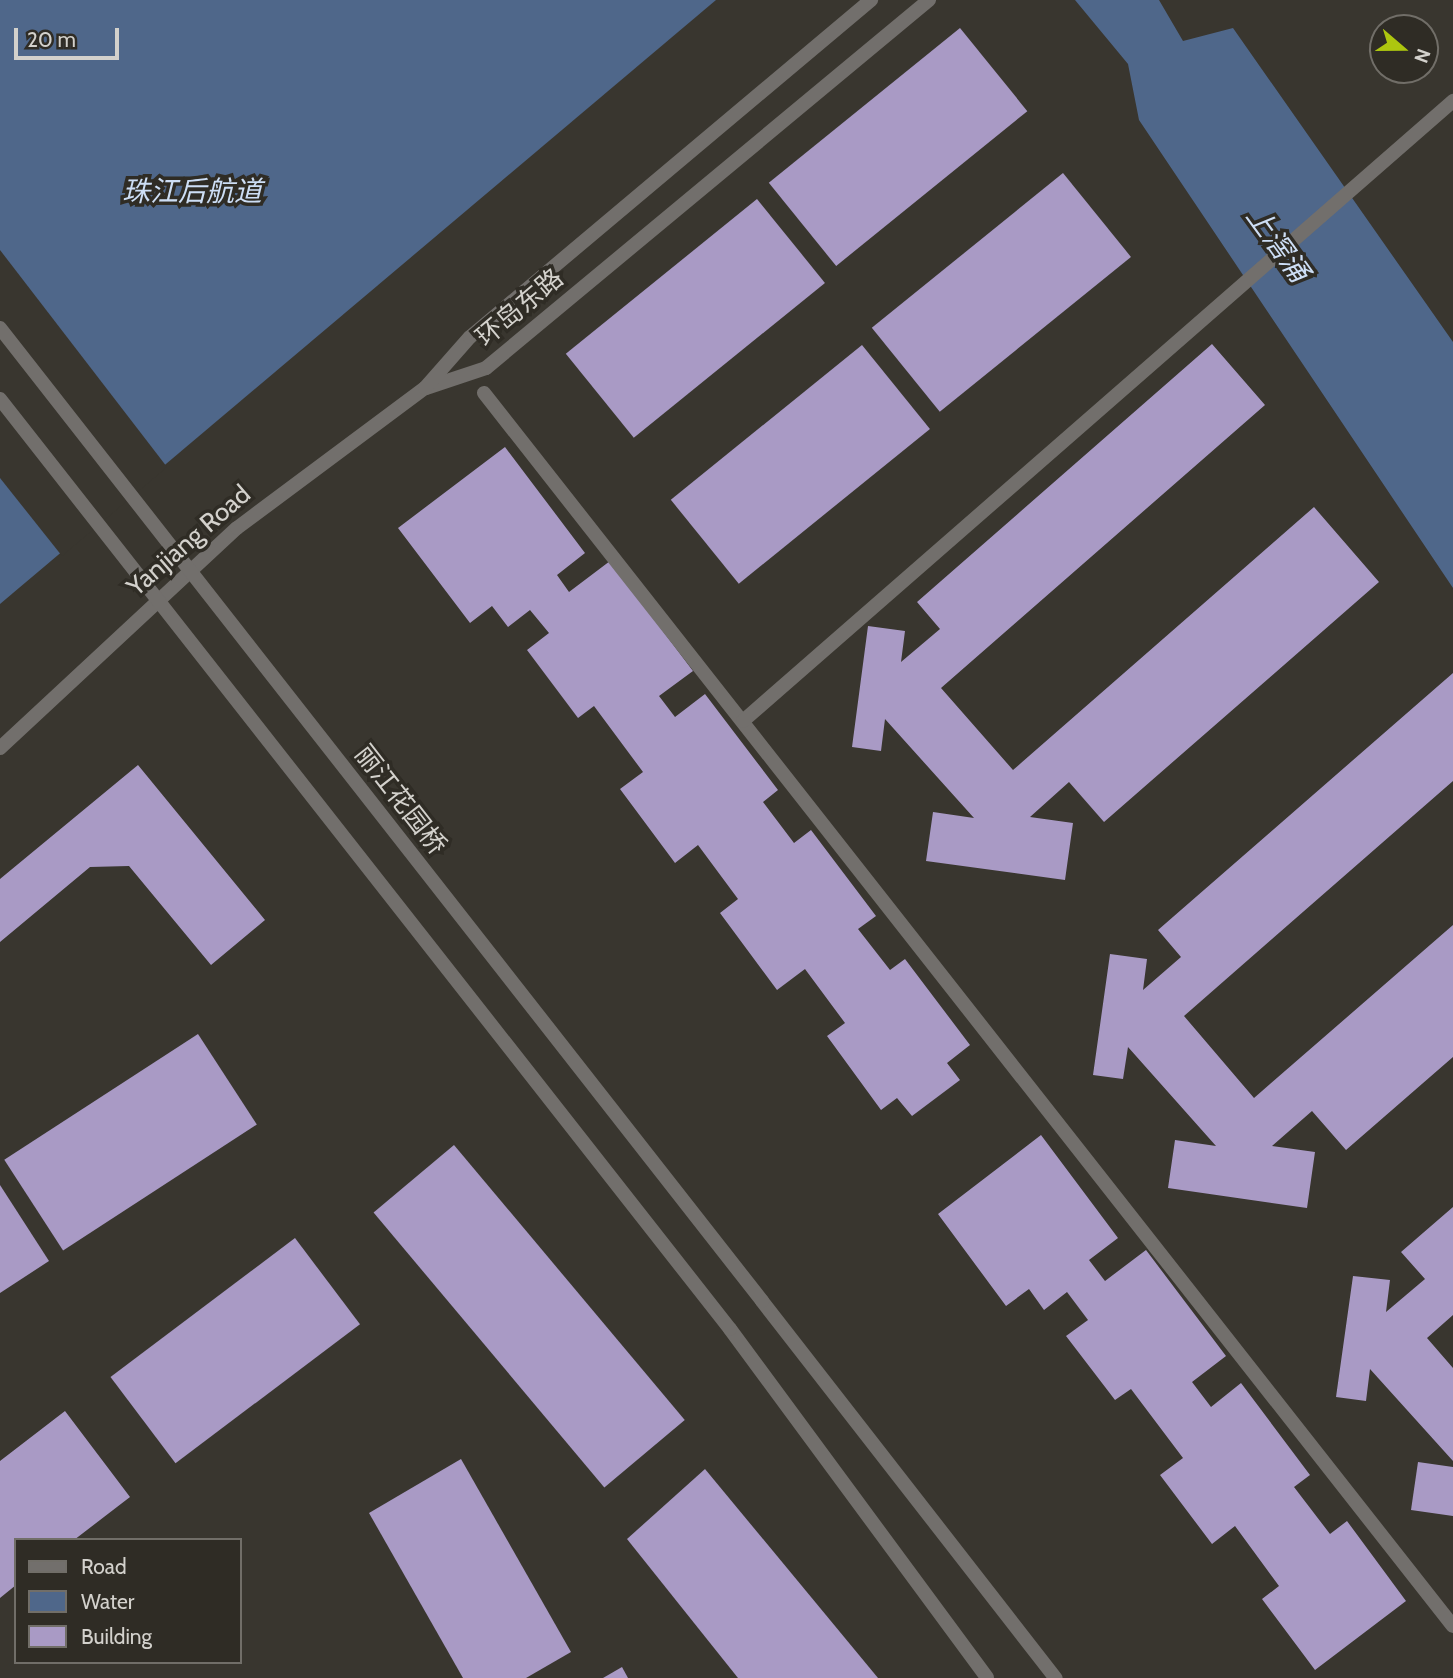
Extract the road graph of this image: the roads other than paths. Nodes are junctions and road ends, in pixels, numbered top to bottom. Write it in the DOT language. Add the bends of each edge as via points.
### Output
graph roads {
  1 [pos="871,0"];
  2 [pos="929,0"];
  3 [pos="1453,101"];
  4 [pos="0,328"];
  5 [pos="425,388"];
  6 [pos="484,393"];
  7 [pos="0,399"];
  8 [pos="743,721"];
  9 [pos="0,748"];
  10 [pos="1453,1626"];
  11 [pos="987,1678"];
  12 [pos="1056,1678"];
  1 -- 5 [label="street, 环岛东路" via="470,337"];
  2 -- 5 [label="street, 环岛东路" via="486,368"];
  3 -- 8 [label="street"];
  4 -- 12 [label="street, 丽江花园桥, bridge"];
  5 -- 9 [label="street, Yanjiang Road" via="237,528"];
  6 -- 8 [label="street"];
  7 -- 11 [label="street, bridge" via="730,1329"];
  8 -- 10 [label="street"];
}
